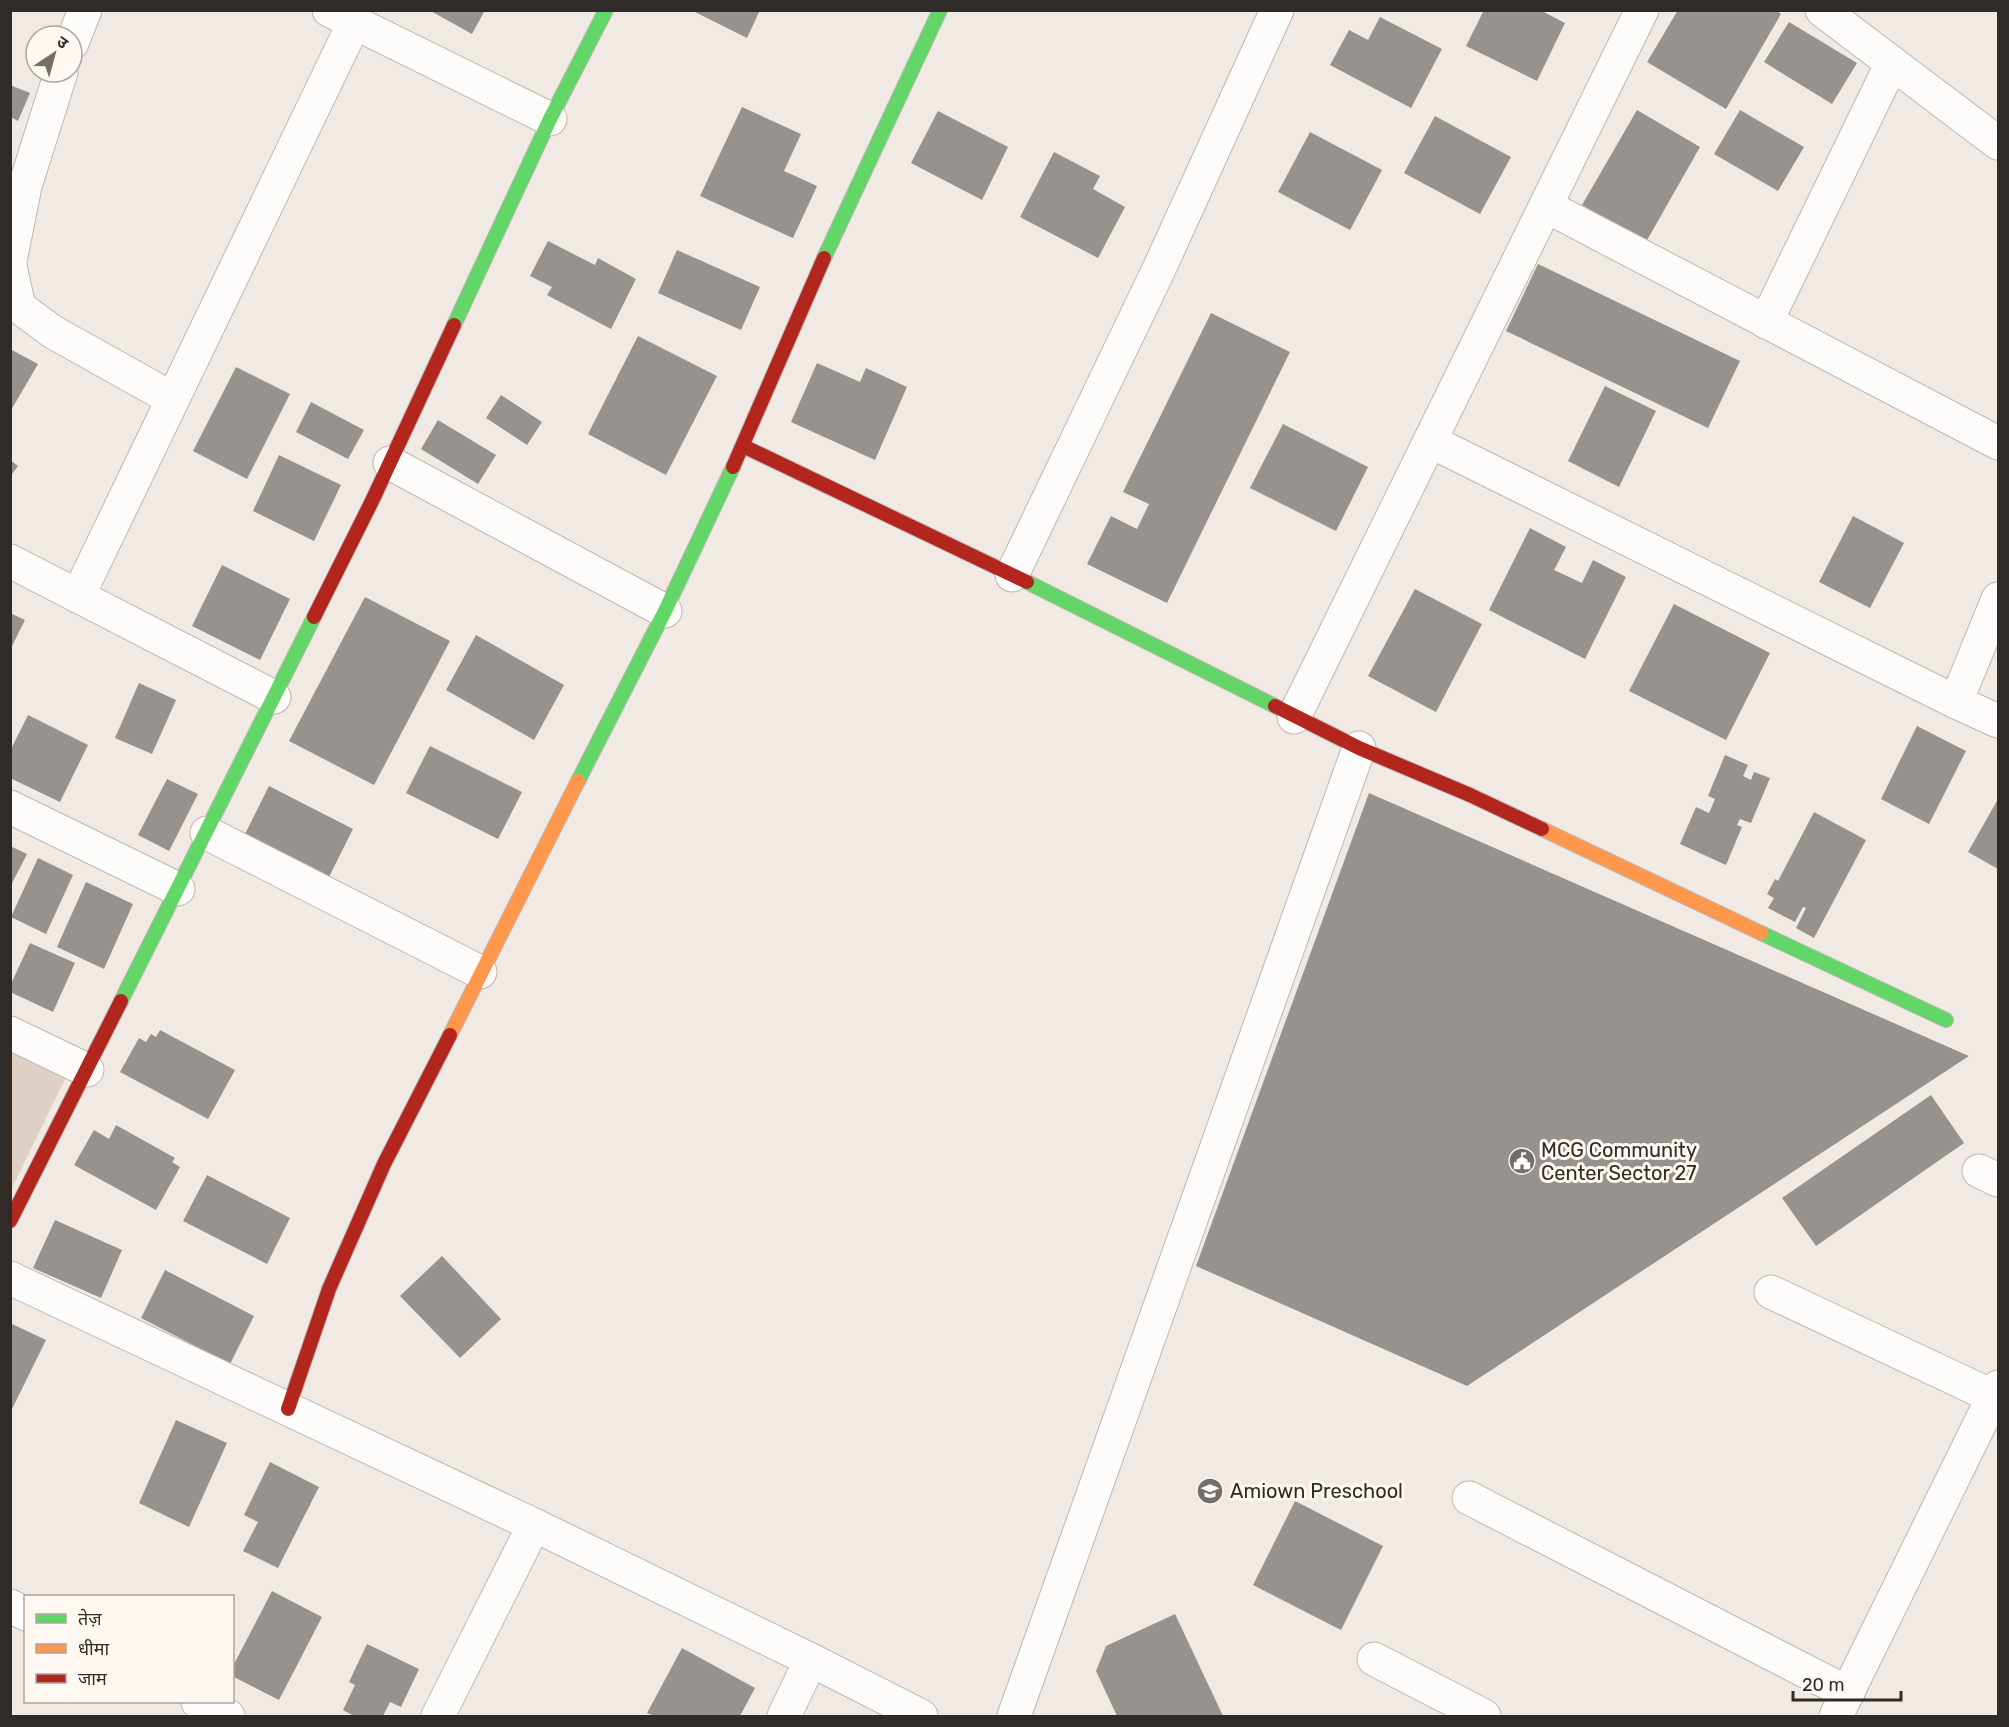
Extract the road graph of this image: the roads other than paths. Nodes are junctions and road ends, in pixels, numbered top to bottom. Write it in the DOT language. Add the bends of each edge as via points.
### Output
graph roads {
  1 [pos="85,10"];
  2 [pos="606,10"];
  3 [pos="940,10"];
  4 [pos="1277,10"];
  5 [pos="1642,10"];
  6 [pos="1822,10"];
  7 [pos="341,17"];
  8 [pos="79,24"];
  9 [pos="1892,63"];
  10 [pos="57,84"];
  11 [pos="550,119"];
  12 [pos="1998,143"];
  13 [pos="1546,206"];
  14 [pos="10,261"];
  15 [pos="10,266"];
  16 [pos="1766,322"];
  17 [pos="171,398"];
  18 [pos="1430,441"];
  19 [pos="1998,443"];
  20 [pos="743,446"];
  21 [pos="390,463"];
  22 [pos="10,561"];
  23 [pos="1012,576"];
  24 [pos="78,596"];
  25 [pos="1998,599"];
  26 [pos="665,611"];
  27 [pos="274,697"];
  28 [pos="1956,702"];
  29 [pos="1294,717"];
  30 [pos="1998,721"];
  31 [pos="1359,748"];
  32 [pos="10,807"];
  33 [pos="207,833"];
  34 [pos="178,889"];
  35 [pos="480,972"];
  36 [pos="1946,1020"];
  37 [pos="10,1033"];
  38 [pos="87,1070"];
  39 [pos="10,1221"];
  40 [pos="10,1278"];
  41 [pos="1771,1292"];
  42 [pos="1996,1392"];
  43 [pos="288,1409"];
  44 [pos="1469,1498"];
  45 [pos="534,1525"];
  46 [pos="10,1606"];
  47 [pos="24,1613"];
  48 [pos="1374,1659"];
  49 [pos="811,1660"];
  50 [pos="202,1703"];
  51 [pos="1842,1705"];
  52 [pos="228,1716"];
  53 [pos="438,1716"];
  54 [pos="784,1716"];
  55 [pos="921,1716"];
  56 [pos="1014,1716"];
  57 [pos="1484,1716"];
  1 -- 8 [label="street"];
  2 -- 11 [label="street"];
  3 -- 20 [label="street" via="814,278"];
  4 -- 23 [label="street"];
  5 -- 13 [label="street"];
  6 -- 9 [label="street"];
  7 -- 11 [label="street"];
  7 -- 17 [label="street"];
  9 -- 12 [label="street"];
  9 -- 16 [label="street"];
  10 -- 14 [label="street" via="25,186"];
  11 -- 21 [label="street"];
  13 -- 16 [label="street"];
  13 -- 18 [label="street"];
  15 -- 17 [label="street" via="19,307 53,332"];
  16 -- 19 [label="street"];
  17 -- 24 [label="street"];
  18 -- 28 [label="street"];
  18 -- 29 [label="street"];
  20 -- 23 [label="street"];
  20 -- 26 [label="street"];
  21 -- 26 [label="street"];
  21 -- 27 [label="street"];
  22 -- 24 [label="street"];
  23 -- 29 [label="street"];
  24 -- 27 [label="street"];
  25 -- 28 [label="street"];
  26 -- 35 [label="street"];
  27 -- 33 [label="street"];
  28 -- 30 [label="street"];
  29 -- 31 [label="street"];
  31 -- 36 [label="street" via="1470,795"];
  31 -- 56 [label="street"];
  32 -- 34 [label="street"];
  33 -- 34 [label="street"];
  33 -- 35 [label="street"];
  34 -- 38 [label="street"];
  35 -- 43 [label="street" via="384,1164 328,1289"];
  37 -- 38 [label="street"];
  38 -- 39 [label="street"];
  40 -- 43 [label="street"];
  41 -- 42 [label="street"];
  42 -- 51 [label="street"];
  43 -- 45 [label="street"];
  44 -- 51 [label="street"];
  45 -- 49 [label="street"];
  45 -- 53 [label="street"];
  46 -- 47 [label="street"];
  48 -- 57 [label="street"];
  49 -- 54 [label="street"];
  49 -- 55 [label="street"];
  50 -- 52 [label="street"];
}
